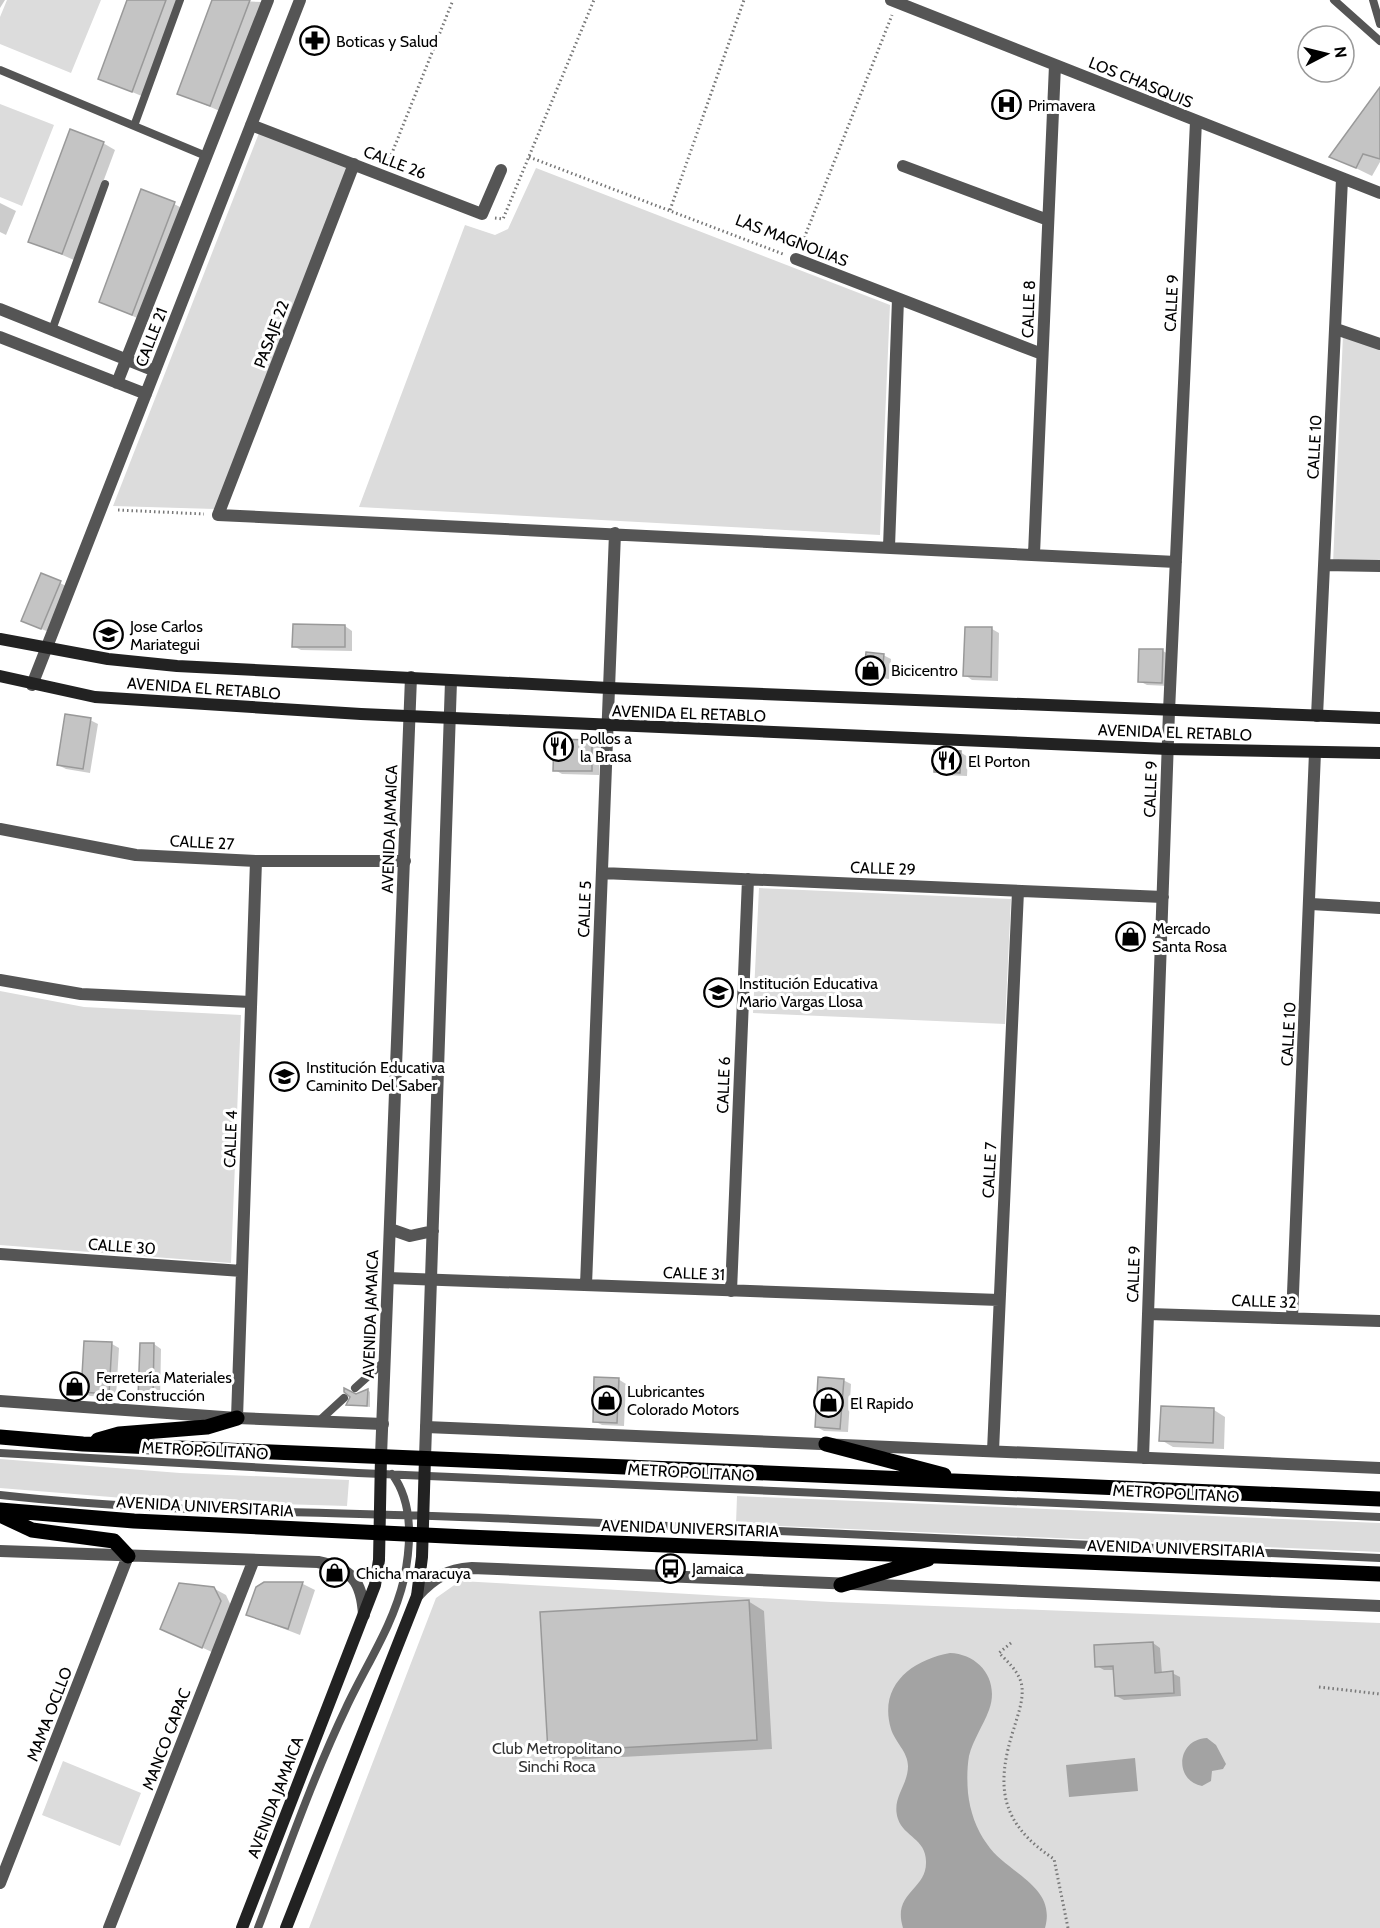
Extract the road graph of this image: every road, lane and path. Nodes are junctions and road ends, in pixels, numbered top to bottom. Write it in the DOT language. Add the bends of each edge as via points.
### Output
graph roads {
  1 [pos="180,0"];
  2 [pos="268,0"];
  3 [pos="300,0"];
  4 [pos="453,0"];
  5 [pos="594,0"];
  6 [pos="744,0"];
  7 [pos="1334,0"];
  8 [pos="1373,0"];
  9 [pos="894,1"];
  10 [pos="1380,24"];
  11 [pos="1380,41"];
  12 [pos="1054,65"];
  13 [pos="0,70"];
  14 [pos="1196,121"];
  15 [pos="251,125"];
  16 [pos="134,126"];
  17 [pos="206,156"];
  18 [pos="529,157"];
  19 [pos="354,164"];
  20 [pos="903,166"];
  21 [pos="501,170"];
  22 [pos="383,176"];
  23 [pos="1342,179"];
  24 [pos="105,184"];
  25 [pos="1380,193"];
  26 [pos="669,211"];
  27 [pos="482,214"];
  28 [pos="1048,220"];
  29 [pos="796,259"];
  30 [pos="898,298"];
  31 [pos="0,309"];
  32 [pos="1336,329"];
  33 [pos="52,330"];
  34 [pos="0,337"];
  35 [pos="1380,344"];
  36 [pos="1042,354"];
  37 [pos="125,359"];
  38 [pos="155,371"];
  39 [pos="117,382"];
  40 [pos="146,394"];
  41 [pos="101,509"];
  42 [pos="218,515"];
  43 [pos="615,534"];
  44 [pos="889,547"];
  45 [pos="1034,554"];
  46 [pos="1176,562"];
  47 [pos="1324,565"];
  48 [pos="1380,566"];
  49 [pos="0,639"];
  50 [pos="45,649"];
  51 [pos="0,676"];
  52 [pos="411,677"];
  53 [pos="451,681"];
  54 [pos="32,685"];
  55 [pos="609,688"];
  56 [pos="1169,711"];
  57 [pos="409,716"];
  58 [pos="1317,716"];
  59 [pos="1380,718"];
  60 [pos="449,719"];
  61 [pos="608,727"];
  62 [pos="1168,749"];
  63 [pos="1315,752"];
  64 [pos="1380,753"];
  65 [pos="0,830"];
  66 [pos="256,861"];
  67 [pos="405,861"];
  68 [pos="602,873"];
  69 [pos="748,879"];
  70 [pos="1018,891"];
  71 [pos="1162,897"];
  72 [pos="1311,904"];
  73 [pos="1380,908"];
  74 [pos="0,980"];
  75 [pos="251,1002"];
  76 [pos="390,1229"];
  77 [pos="433,1231"];
  78 [pos="0,1254"];
  79 [pos="242,1271"];
  80 [pos="388,1278"];
  81 [pos="431,1280"];
  82 [pos="586,1285"];
  83 [pos="731,1291"];
  84 [pos="999,1300"];
  85 [pos="1148,1314"];
  86 [pos="1292,1318"];
  87 [pos="1380,1321"];
  88 [pos="385,1361"];
  89 [pos="355,1388"];
  90 [pos="344,1398"];
  91 [pos="0,1401"];
  92 [pos="237,1418"];
  93 [pos="319,1421"];
  94 [pos="383,1424"];
  95 [pos="426,1427"];
  96 [pos="0,1437"];
  97 [pos="83,1444"];
  98 [pos="826,1444"];
  99 [pos="993,1451"];
  100 [pos="0,1453"];
  101 [pos="381,1456"];
  102 [pos="425,1458"];
  103 [pos="1143,1458"];
  104 [pos="1380,1468"];
  105 [pos="386,1474"];
  106 [pos="424,1476"];
  107 [pos="964,1481"];
  108 [pos="0,1495"];
  109 [pos="1380,1499"];
  110 [pos="0,1513"];
  111 [pos="380,1515"];
  112 [pos="409,1516"];
  113 [pos="423,1516"];
  114 [pos="1380,1517"];
  115 [pos="380,1533"];
  116 [pos="415,1534"];
  117 [pos="0,1551"];
  118 [pos="128,1556"];
  119 [pos="939,1556"];
  120 [pos="1380,1558"];
  121 [pos="253,1562"];
  122 [pos="1380,1574"];
  123 [pos="841,1585"];
  124 [pos="417,1596"];
  125 [pos="1380,1605"];
  126 [pos="364,1615"];
  127 [pos="1011,1643"];
  128 [pos="1319,1687"];
  129 [pos="1380,1694"];
  130 [pos="0,1883"];
  131 [pos="109,1928"];
  132 [pos="242,1928"];
  133 [pos="258,1928"];
  134 [pos="286,1928"];
  135 [pos="1068,1928"];
  1 -- 16 [label="lane"];
  2 -- 17 [label="street, CALLE 21"];
  3 -- 15 [label="street, CALLE 21"];
  4 -- 22 [label="path"];
  5 -- 18 [label="path"];
  6 -- 26 [label="path"];
  7 -- 11 [label="lane"];
  8 -- 10 [label="lane"];
  9 -- 12 [label="street, LOS CHASQUIS"];
  9 -- 29 [label="path"];
  12 -- 14 [label="street, LOS CHASQUIS"];
  12 -- 28 [label="street, CALLE 8"];
  13 -- 16 [label="lane"];
  14 -- 23 [label="street, LOS CHASQUIS"];
  14 -- 46 [label="street, CALLE 9"];
  15 -- 19 [label="street, CALLE 26"];
  15 -- 38 [label="street, CALLE 21"];
  16 -- 17 [label="lane"];
  17 -- 37 [label="street, CALLE 21"];
  18 -- 26 [label="path, LAS MAGNOLIAS"];
  18 -- 27 [label="path" via="503,219"];
  19 -- 22 [label="street, CALLE 26"];
  19 -- 42 [label="street, PASAJE 22"];
  20 -- 28 [label="street"];
  21 -- 27 [label="street"];
  22 -- 27 [label="street, CALLE 26"];
  23 -- 25 [label="street, LOS CHASQUIS"];
  23 -- 32 [label="street, CALLE 10"];
  24 -- 33 [label="lane"];
  26 -- 29 [label="path, LAS MAGNOLIAS"];
  28 -- 36 [label="street, CALLE 8"];
  29 -- 30 [label="street, LAS MAGNOLIAS"];
  30 -- 36 [label="street, LAS MAGNOLIAS"];
  30 -- 44 [label="street"];
  31 -- 33 [label="street"];
  32 -- 35 [label="street"];
  32 -- 47 [label="street, CALLE 10"];
  33 -- 37 [label="street"];
  34 -- 39 [label="street"];
  36 -- 45 [label="street, CALLE 8"];
  37 -- 38 [label="street"];
  37 -- 39 [label="street, CALLE 21"];
  38 -- 40 [label="street, CALLE 21"];
  39 -- 40 [label="street"];
  40 -- 41 [label="street, CALLE 21"];
  41 -- 42 [label="path"];
  41 -- 50 [label="street, CALLE 21"];
  42 -- 43 [label="street"];
  43 -- 44 [label="street"];
  43 -- 55 [label="street, CALLE 5"];
  44 -- 45 [label="street"];
  45 -- 46 [label="street"];
  46 -- 56 [label="street, CALLE 9"];
  47 -- 48 [label="street"];
  47 -- 58 [label="street, CALLE 10"];
  49 -- 50 [label="main road, AVENIDA EL RETABLO"];
  50 -- 52 [label="main road, AVENIDA EL RETABLO" via="177,666"];
  50 -- 54 [label="street, CALLE 21"];
  51 -- 54 [label="main road, AVENIDA EL RETABLO"];
  52 -- 53 [label="main road, AVENIDA EL RETABLO"];
  52 -- 57 [label="street, AVENIDA JAMAICA"];
  53 -- 55 [label="main road, AVENIDA EL RETABLO"];
  53 -- 60 [label="street"];
  54 -- 57 [label="main road, AVENIDA EL RETABLO" via="95,697 166,703"];
  55 -- 56 [label="main road, AVENIDA EL RETABLO"];
  55 -- 61 [label="street, CALLE 5"];
  56 -- 58 [label="main road, AVENIDA EL RETABLO"];
  56 -- 62 [label="street, CALLE 9"];
  57 -- 60 [label="main road, AVENIDA EL RETABLO"];
  57 -- 67 [label="street, AVENIDA JAMAICA"];
  58 -- 59 [label="main road, AVENIDA EL RETABLO"];
  60 -- 61 [label="main road, AVENIDA EL RETABLO"];
  60 -- 77 [label="street"];
  61 -- 62 [label="main road, AVENIDA EL RETABLO"];
  61 -- 68 [label="street, CALLE 5"];
  62 -- 63 [label="main road, AVENIDA EL RETABLO"];
  62 -- 71 [label="street, CALLE 9"];
  63 -- 64 [label="main road, AVENIDA EL RETABLO"];
  63 -- 72 [label="street, CALLE 10"];
  65 -- 66 [label="street, CALLE 27" via="136,855"];
  66 -- 67 [label="street, CALLE 27"];
  66 -- 75 [label="street, CALLE 4"];
  67 -- 76 [label="street, AVENIDA JAMAICA"];
  68 -- 69 [label="street, CALLE 29"];
  68 -- 82 [label="street, CALLE 5"];
  69 -- 70 [label="street, CALLE 29"];
  69 -- 83 [label="street, CALLE 6"];
  70 -- 71 [label="street, CALLE 29"];
  70 -- 84 [label="street, CALLE 7"];
  71 -- 85 [label="street, CALLE 9"];
  72 -- 73 [label="street"];
  72 -- 86 [label="street, CALLE 10"];
  74 -- 75 [label="street" via="81,994"];
  75 -- 79 [label="street, CALLE 4"];
  76 -- 77 [label="street" via="410,1236"];
  76 -- 80 [label="street, AVENIDA JAMAICA"];
  77 -- 81 [label="street"];
  78 -- 79 [label="street, CALLE 30"];
  79 -- 92 [label="street, CALLE 4"];
  80 -- 81 [label="street, CALLE 31"];
  80 -- 88 [label="street, AVENIDA JAMAICA"];
  81 -- 82 [label="street, CALLE 31"];
  81 -- 95 [label="street"];
  82 -- 83 [label="street, CALLE 31"];
  83 -- 84 [label="street, CALLE 31"];
  84 -- 99 [label="street, CALLE 7"];
  85 -- 86 [label="street, CALLE 32"];
  85 -- 103 [label="street, CALLE 9"];
  86 -- 87 [label="street, CALLE 32"];
  88 -- 89 [label="lane"];
  88 -- 94 [label="street, AVENIDA JAMAICA"];
  90 -- 93 [label="lane"];
  91 -- 92 [label="street"];
  92 -- 93 [label="street"];
  92 -- 97 [label="main road" via="207,1427 119,1434"];
  93 -- 94 [label="street"];
  94 -- 101 [label="street, AVENIDA JAMAICA"];
  95 -- 98 [label="street"];
  95 -- 102 [label="street"];
  96 -- 97 [label="main road"];
  97 -- 101 [label="main road"];
  98 -- 99 [label="street"];
  98 -- 107 [label="main road"];
  99 -- 103 [label="street"];
  100 -- 105 [label="lane, METROPOLITANO"];
  101 -- 102 [label="main road"];
  101 -- 105 [label="main road, AVENIDA JAMAICA"];
  102 -- 106 [label="main road"];
  102 -- 107 [label="main road"];
  103 -- 104 [label="street"];
  105 -- 106 [label="lane, METROPOLITANO"];
  105 -- 111 [label="main road, AVENIDA JAMAICA"];
  105 -- 112 [label="lane" via="405,1496"];
  106 -- 113 [label="main road"];
  106 -- 114 [label="lane, METROPOLITANO"];
  107 -- 109 [label="main road"];
  108 -- 111 [label="lane"];
  110 -- 115 [label="main road, AVENIDA UNIVERSITARIA"];
  110 -- 118 [label="main road" via="32,1530 114,1541"];
  111 -- 112 [label="lane"];
  111 -- 115 [label="main road, AVENIDA JAMAICA"];
  112 -- 113 [label="lane"];
  112 -- 116 [label="lane"];
  113 -- 116 [label="main road"];
  113 -- 120 [label="lane"];
  115 -- 116 [label="main road, AVENIDA UNIVERSITARIA"];
  115 -- 126 [label="main road, AVENIDA JAMAICA" via="375,1585"];
  116 -- 119 [label="main road, AVENIDA UNIVERSITARIA"];
  116 -- 124 [label="main road"];
  116 -- 133 [label="lane" via="392,1618 345,1708"];
  117 -- 118 [label="street"];
  118 -- 121 [label="street"];
  118 -- 130 [label="street, MAMA OCLLO"];
  119 -- 122 [label="main road, AVENIDA UNIVERSITARIA"];
  119 -- 123 [label="main road"];
  121 -- 126 [label="street" via="318,1562 339,1566 362,1591"];
  121 -- 131 [label="street, MANCO CAPAC"];
  123 -- 124 [label="street" via="472,1569 451,1570 431,1580"];
  123 -- 125 [label="street"];
  124 -- 134 [label="main road"];
  126 -- 132 [label="main road, AVENIDA JAMAICA"];
  127 -- 135 [label="path" via="999,1653 1022,1683 1021,1705 1002,1784 1007,1808 1017,1827 1032,1845 1054,1859"];
  128 -- 129 [label="path"];
}
